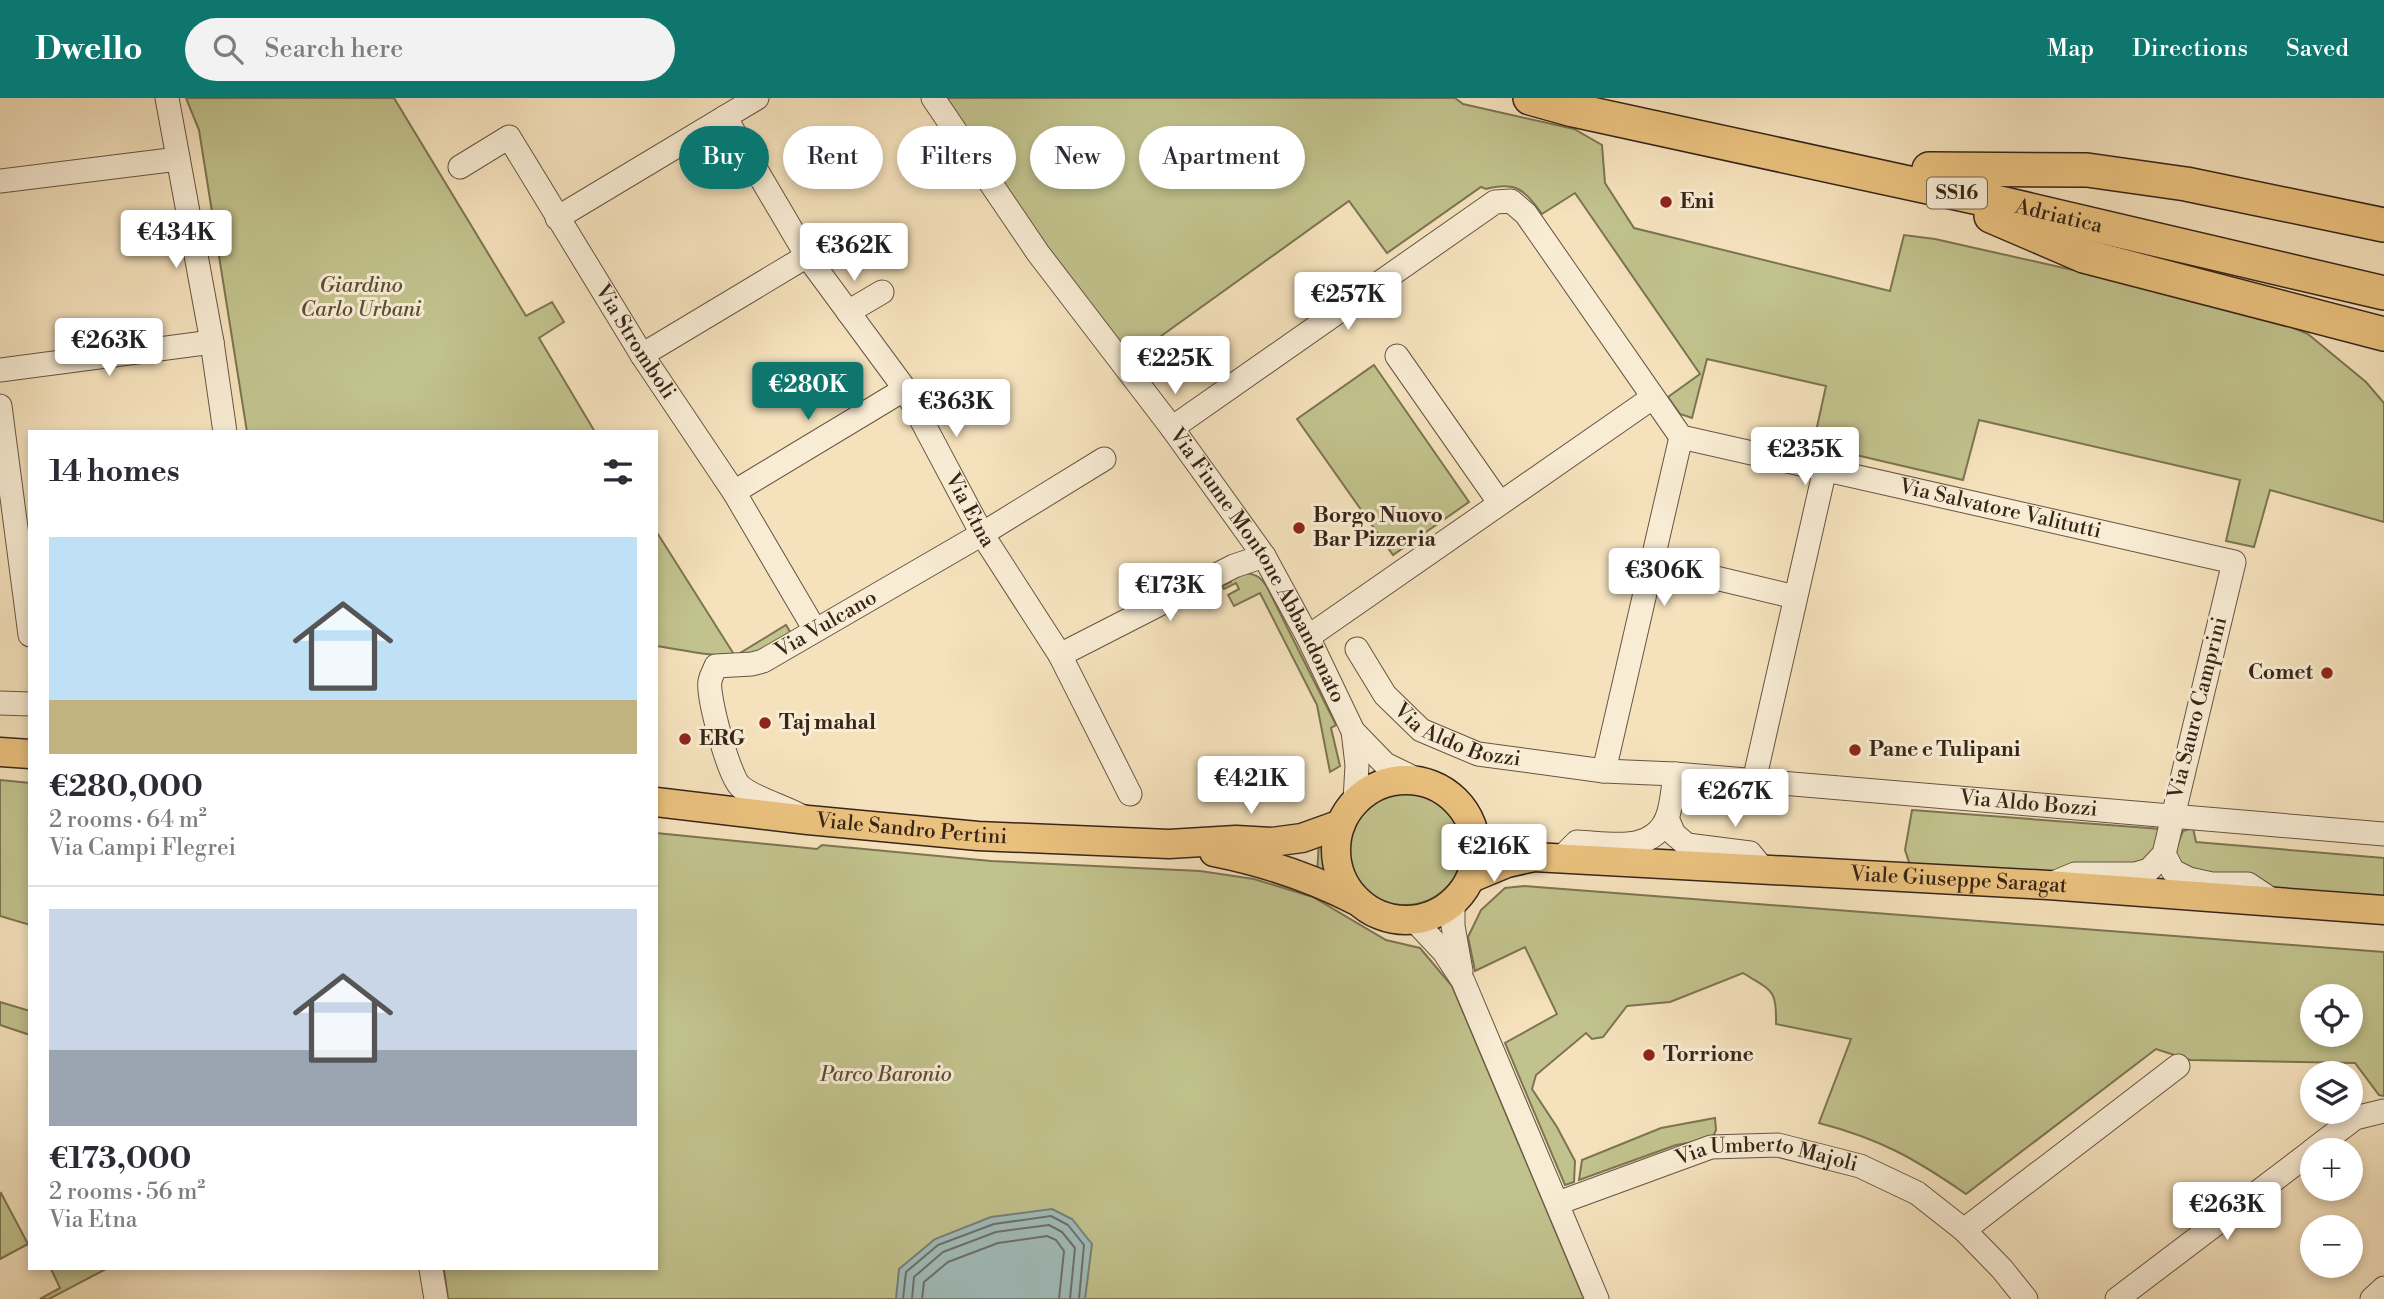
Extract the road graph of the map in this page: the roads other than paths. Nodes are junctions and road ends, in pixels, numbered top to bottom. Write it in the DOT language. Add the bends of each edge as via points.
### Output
graph roads {
  1 [pos="167,98"];
  2 [pos="757,98"];
  3 [pos="933,98"];
  4 [pos="1530,98"];
  5 [pos="1624,98"];
  6 [pos="725,117"];
  7 [pos="178,159"];
  8 [pos="460,167"];
  9 [pos="1927,178"];
  10 [pos="0,181"];
  11 [pos="557,218"];
  12 [pos="2384,225"];
  13 [pos="807,256"];
  14 [pos="2384,270"];
  15 [pos="882,292"];
  16 [pos="2384,293"];
  17 [pos="848,312"];
  18 [pos="2350,326"];
  19 [pos="2384,334"];
  20 [pos="212,342"];
  21 [pos="642,355"];
  22 [pos="2384,355"];
  23 [pos="1397,356"];
  24 [pos="0,370"];
  25 [pos="905,389"];
  26 [pos="1653,398"];
  27 [pos="0,406"];
  28 [pos="1172,428"];
  29 [pos="225,430"];
  30 [pos="1681,437"];
  31 [pos="1104,459"];
  32 [pos="1825,469"];
  33 [pos="734,492"];
  34 [pos="1499,502"];
  35 [pos="982,534"];
  36 [pos="16,553"];
  37 [pos="1264,556"];
  38 [pos="2234,562"];
  39 [pos="1653,563"];
  40 [pos="1795,597"];
  41 [pos="28,623"];
  42 [pos="816,630"];
  43 [pos="1308,637"];
  44 [pos="1357,649"];
  45 [pos="1060,655"];
  46 [pos="0,704"];
  47 [pos="28,704"];
  48 [pos="1353,731"];
  49 [pos="0,752"];
  50 [pos="28,754"];
  51 [pos="1604,771"];
  52 [pos="1675,774"];
  53 [pos="1420,781"];
  54 [pos="1754,781"];
  55 [pos="1130,794"];
  56 [pos="658,802"];
  57 [pos="1348,813"];
  58 [pos="2172,817"];
  59 [pos="1667,818"];
  60 [pos="808,820"];
  61 [pos="1472,826"];
  62 [pos="2384,834"];
  63 [pos="1170,844"];
  64 [pos="2164,855"];
  65 [pos="1547,858"];
  66 [pos="1764,870"];
  67 [pos="1471,878"];
  68 [pos="2048,885"];
  69 [pos="1358,902"];
  70 [pos="1453,902"];
  71 [pos="2275,902"];
  72 [pos="2384,910"];
  73 [pos="1414,920"];
  74 [pos="1463,981"];
  75 [pos="2178,1066"];
  76 [pos="2384,1111"];
  77 [pos="2328,1138"];
  78 [pos="2300,1159"];
  79 [pos="1558,1203"];
  80 [pos="1964,1230"];
  81 [pos="431,1270"];
  82 [pos="2384,1289"];
  83 [pos="436,1299"];
  84 [pos="1597,1299"];
  85 [pos="2026,1299"];
  86 [pos="2117,1299"];
  87 [pos="2372,1299"];
  1 -- 7 [label="street"];
  2 -- 6 [label="street"];
  3 -- 28 [label="street, Via Fiume Montone Abbandonato" via="1038,253"];
  4 -- 9 [label="highway, Adriatica / SS16"];
  5 -- 9 [label="highway, Adriatica / SS16"];
  6 -- 11 [label="street"];
  6 -- 13 [label="street, Via Etna"];
  7 -- 10 [label="street"];
  7 -- 20 [label="street"];
  8 -- 11 [label="street, Via Stromboli" via="509,138"];
  9 -- 12 [label="highway, SS16" via="2087,170 2186,184"];
  9 -- 14 [label="highway, Adriatica / SS16"];
  9 -- 16 [label="highway, Adriatica / SS16"];
  9 -- 18 [label="highway, SS16" via="2084,256"];
  11 -- 21 [label="street, Via Stromboli"];
  13 -- 17 [label="street, Via Etna"];
  13 -- 21 [label="street"];
  15 -- 17 [label="street"];
  17 -- 25 [label="street, Via Etna"];
  18 -- 19 [label="highway, SS16"];
  18 -- 22 [label="highway, SS16"];
  20 -- 24 [label="street"];
  20 -- 29 [label="street"];
  21 -- 33 [label="street, Via Stromboli"];
  23 -- 34 [label="street"];
  25 -- 33 [label="street"];
  25 -- 35 [label="street, Via Etna"];
  26 -- 28 [label="street" via="1526,214 1511,201 1495,202"];
  26 -- 30 [label="street"];
  26 -- 34 [label="street"];
  27 -- 36 [label="street"];
  28 -- 37 [label="street, Via Fiume Montone Abbandonato"];
  30 -- 32 [label="street, Via Salvatore Valitutti"];
  30 -- 39 [label="street"];
  31 -- 35 [label="street, Via Vulcano"];
  32 -- 38 [label="street, Via Salvatore Valitutti"];
  32 -- 40 [label="street"];
  33 -- 42 [label="street, Via Stromboli"];
  34 -- 43 [label="street"];
  35 -- 42 [label="street, Via Vulcano"];
  35 -- 45 [label="street, Via Etna"];
  36 -- 41 [label="street"];
  37 -- 43 [label="street, Via Fiume Montone Abbandonato"];
  37 -- 45 [label="street" via="1234,566"];
  38 -- 58 [label="street, Via Sauro Camprini"];
  39 -- 40 [label="street"];
  39 -- 51 [label="street"];
  40 -- 54 [label="street"];
  42 -- 60 [label="street, Via Vulcano" via="763,662 716,666 709,683 729,767 739,785"];
  43 -- 48 [label="street, Via Fiume Montone Abbandonato"];
  44 -- 51 [label="street, Via Aldo Bozzi" via="1385,695 1421,730 1478,754"];
  45 -- 55 [label="street, Via Etna"];
  46 -- 47 [label="street"];
  48 -- 53 [label="street, Via Fiume Montone Abbandonato" via="1385,764"];
  48 -- 57 [label="street, Via Fiume Montone Abbandonato" via="1357,765"];
  49 -- 50 [label="main road"];
  51 -- 52 [label="street, Via Aldo Bozzi"];
  52 -- 54 [label="street, Via Aldo Bozzi"];
  52 -- 59 [label="street"];
  53 -- 57 [label="main road" via="1396,780 1374,787"];
  53 -- 61 [label="main road" via="1452,796"];
  54 -- 58 [label="street, Via Aldo Bozzi"];
  56 -- 60 [label="main road, Viale Sandro Pertini"];
  57 -- 63 [label="main road, Viale Sandro Pertini" via="1302,838"];
  57 -- 69 [label="main road" via="1336,845 1337,866"];
  58 -- 62 [label="street, Via Aldo Bozzi"];
  58 -- 64 [label="street, Via Sauro Camprini"];
  59 -- 65 [label="street" via="1654,836 1638,844 1577,842"];
  59 -- 66 [label="street" via="1674,834 1687,845 1750,853"];
  60 -- 63 [label="main road, Viale Sandro Pertini" via="978,836"];
  61 -- 65 [label="main road, Viale Giuseppe Saragat" via="1494,843"];
  61 -- 67 [label="main road" via="1476,861"];
  63 -- 69 [label="main road, Viale Sandro Pertini" via="1251,860 1313,879"];
  64 -- 68 [label="street" via="2149,870 2134,874 2075,874"];
  64 -- 71 [label="street" via="2174,871 2189,879 2248,884"];
  65 -- 66 [label="main road, Viale Giuseppe Saragat"];
  65 -- 67 [label="main road, Viale Giuseppe Saragat" via="1507,863"];
  66 -- 68 [label="main road, Viale Giuseppe Saragat"];
  67 -- 70 [label="main road"];
  68 -- 71 [label="main road, Viale Giuseppe Saragat"];
  69 -- 73 [label="main road" via="1375,913"];
  70 -- 73 [label="main road"];
  70 -- 74 [label="street"];
  71 -- 72 [label="main road, Viale Giuseppe Saragat"];
  73 -- 74 [label="street"];
  74 -- 79 [label="street"];
  75 -- 80 [label="street"];
  76 -- 77 [label="street" via="2355,1118"];
  78 -- 86 [label="street"];
  79 -- 80 [label="street, Via Umberto Majoli" via="1711,1147 1778,1145 1860,1166 1917,1193"];
  79 -- 84 [label="street"];
  80 -- 85 [label="street, Via Umberto Majoli"];
  81 -- 83 [label="street"];
  82 -- 87 [label="street"];
}
